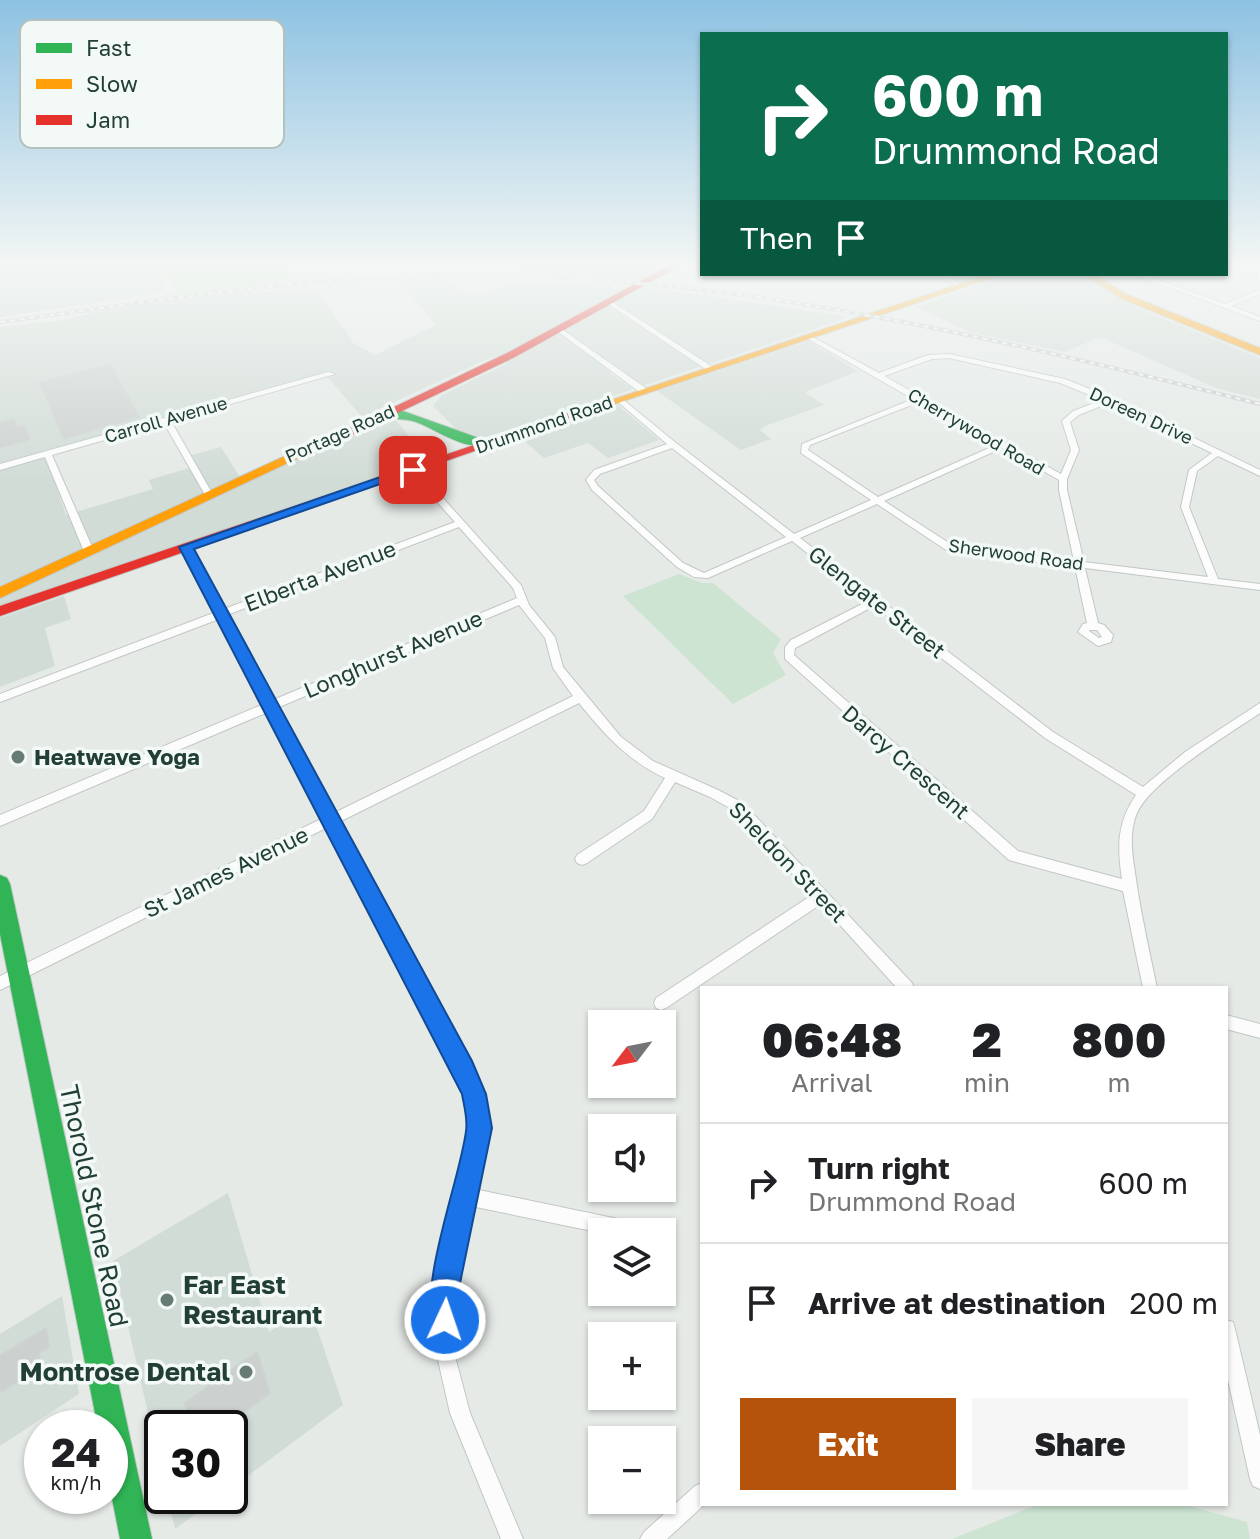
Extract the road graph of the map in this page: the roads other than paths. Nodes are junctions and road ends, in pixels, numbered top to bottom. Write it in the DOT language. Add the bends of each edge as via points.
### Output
graph roads {
  1 [pos="543,337"];
  2 [pos="569,337"];
  3 [pos="662,337"];
  4 [pos="805,337"];
  5 [pos="808,337"];
  6 [pos="1223,337"];
  7 [pos="1260,352"];
  8 [pos="710,368"];
  9 [pos="331,374"];
  10 [pos="878,376"];
  11 [pos="456,381"];
  12 [pos="644,391"];
  13 [pos="620,399"];
  14 [pos="919,399"];
  15 [pos="1109,400"];
  16 [pos="375,419"];
  17 [pos="166,420"];
  18 [pos="436,427"];
  19 [pos="503,439"];
  20 [pos="673,445"];
  21 [pos="1001,446"];
  22 [pos="1218,452"];
  23 [pos="48,454"];
  24 [pos="0,467"];
  25 [pos="413,470"];
  26 [pos="1260,473"];
  27 [pos="1063,479"];
  28 [pos="208,493"];
  29 [pos="877,501"];
  30 [pos="460,523"];
  31 [pos="115,536"];
  32 [pos="794,538"];
  33 [pos="186,547"];
  34 [pos="79,553"];
  35 [pos="1080,565"];
  36 [pos="128,567"];
  37 [pos="1214,581"];
  38 [pos="75,586"];
  39 [pos="1260,587"];
  40 [pos="0,593"];
  41 [pos="521,600"];
  42 [pos="875,601"];
  43 [pos="0,611"];
  44 [pos="221,613"];
  45 [pos="1093,626"];
  46 [pos="581,697"];
  47 [pos="0,698"];
  48 [pos="271,706"];
  49 [pos="1260,707"];
  50 [pos="672,776"];
  51 [pos="1143,793"];
  52 [pos="0,821"];
  53 [pos="331,821"];
  54 [pos="582,859"];
  55 [pos="0,884"];
  56 [pos="1131,887"];
  57 [pos="822,896"];
  58 [pos="18,974"];
  59 [pos="0,983"];
  60 [pos="905,986"];
  61 [pos="1150,986"];
  62 [pos="661,1003"];
  63 [pos="1228,1023"];
  64 [pos="1260,1031"];
  65 [pos="465,1196"];
  66 [pos="588,1222"];
  67 [pos="1228,1346"];
  68 [pos="1233,1389"];
  69 [pos="1260,1479"];
  70 [pos="700,1495"];
  71 [pos="136,1539"];
  72 [pos="512,1539"];
  73 [pos="651,1539"];
  1 -- 11 [label="main road, Portage Road"];
  2 -- 12 [label="street"];
  3 -- 8 [label="street"];
  4 -- 8 [label="main road, Drummond Road"];
  5 -- 10 [label="street, Cherrywood Road"];
  6 -- 7 [label="main road"];
  8 -- 12 [label="main road, Drummond Road"];
  9 -- 17 [label="street, Carroll Avenue"];
  10 -- 14 [label="street, Cherrywood Road"];
  10 -- 15 [label="street, Doreen Drive" via="949,356 1062,381"];
  11 -- 16 [label="main road, Portage Road"];
  11 -- 18 [label="main road" via="426,404"];
  12 -- 13 [label="main road, Drummond Road"];
  13 -- 19 [label="main road, Drummond Road"];
  13 -- 20 [label="street, Glengate Street"];
  14 -- 21 [label="street, Cherrywood Road"];
  14 -- 29 [label="street, Sherwood Road" via="803,446"];
  15 -- 22 [label="street, Doreen Drive"];
  15 -- 27 [label="street" via="1066,421 1075,450"];
  16 -- 18 [label="main road" via="405,414"];
  16 -- 28 [label="main road, Portage Road"];
  17 -- 23 [label="street, Carroll Avenue"];
  17 -- 28 [label="street"];
  18 -- 19 [label="main road" via="465,442"];
  18 -- 25 [label="main road" via="440,452"];
  19 -- 25 [label="main road, Drummond Road"];
  20 -- 32 [label="street, Glengate Street"];
  20 -- 32 [label="street" via="597,472 590,480 680,565 697,575 716,574"];
  21 -- 27 [label="street, Cherrywood Road"];
  21 -- 29 [label="street"];
  22 -- 26 [label="street, Doreen Drive"];
  22 -- 37 [label="street" via="1193,470 1185,507"];
  23 -- 24 [label="street, Carroll Avenue"];
  23 -- 34 [label="street"];
  25 -- 30 [label="street, Sheldon Street"];
  25 -- 33 [label="main road, Drummond Road"];
  27 -- 35 [label="street"];
  28 -- 31 [label="main road, Portage Road"];
  29 -- 32 [label="street"];
  29 -- 35 [label="street, Sherwood Road" via="949,548"];
  30 -- 41 [label="street, Sheldon Street" via="518,587"];
  30 -- 44 [label="street, Elberta Avenue"];
  31 -- 34 [label="main road, Portage Road"];
  31 -- 36 [label="main road" via="109,554"];
  32 -- 42 [label="street, Glengate Street"];
  33 -- 36 [label="main road, Drummond Road"];
  33 -- 44 [label="street"];
  34 -- 38 [label="main road" via="82,577"];
  34 -- 40 [label="main road, Portage Road"];
  35 -- 37 [label="street, Sherwood Road"];
  35 -- 45 [label="street"];
  36 -- 38 [label="main road, Drummond Road"];
  37 -- 39 [label="street, Sherwood Road"];
  38 -- 43 [label="main road, Drummond Road"];
  41 -- 46 [label="street, Sheldon Street" via="550,637 558,668"];
  41 -- 48 [label="street, Longhurst Avenue"];
  42 -- 51 [label="street, Glengate Street" via="1049,735"];
  42 -- 56 [label="street, Darcy Crescent" via="795,643 789,656 1014,856"];
  44 -- 47 [label="street, Elberta Avenue"];
  44 -- 48 [label="street"];
  46 -- 50 [label="street, Sheldon Street" via="635,755"];
  46 -- 53 [label="street, St James Avenue"];
  48 -- 52 [label="street, Longhurst Avenue"];
  48 -- 53 [label="street"];
  49 -- 51 [label="street"];
  50 -- 54 [label="street" via="648,815"];
  50 -- 57 [label="street, Sheldon Street" via="739,807"];
  51 -- 56 [label="street" via="1126,827 1124,854"];
  53 -- 58 [label="street, St James Avenue"];
  53 -- 65 [label="street" via="474,1094 479,1128"];
  55 -- 58 [label="main road, Thorold Stone Road"];
  56 -- 61 [label="street"];
  57 -- 60 [label="street, Sheldon Street"];
  57 -- 62 [label="street"];
  58 -- 59 [label="street, St James Avenue"];
  58 -- 71 [label="main road, Thorold Stone Road"];
  63 -- 64 [label="street"];
  65 -- 66 [label="street"];
  65 -- 72 [label="street" via="445,1288 447,1360 460,1413"];
  67 -- 68 [label="street"];
  68 -- 69 [label="street"];
  70 -- 73 [label="street"];
}
